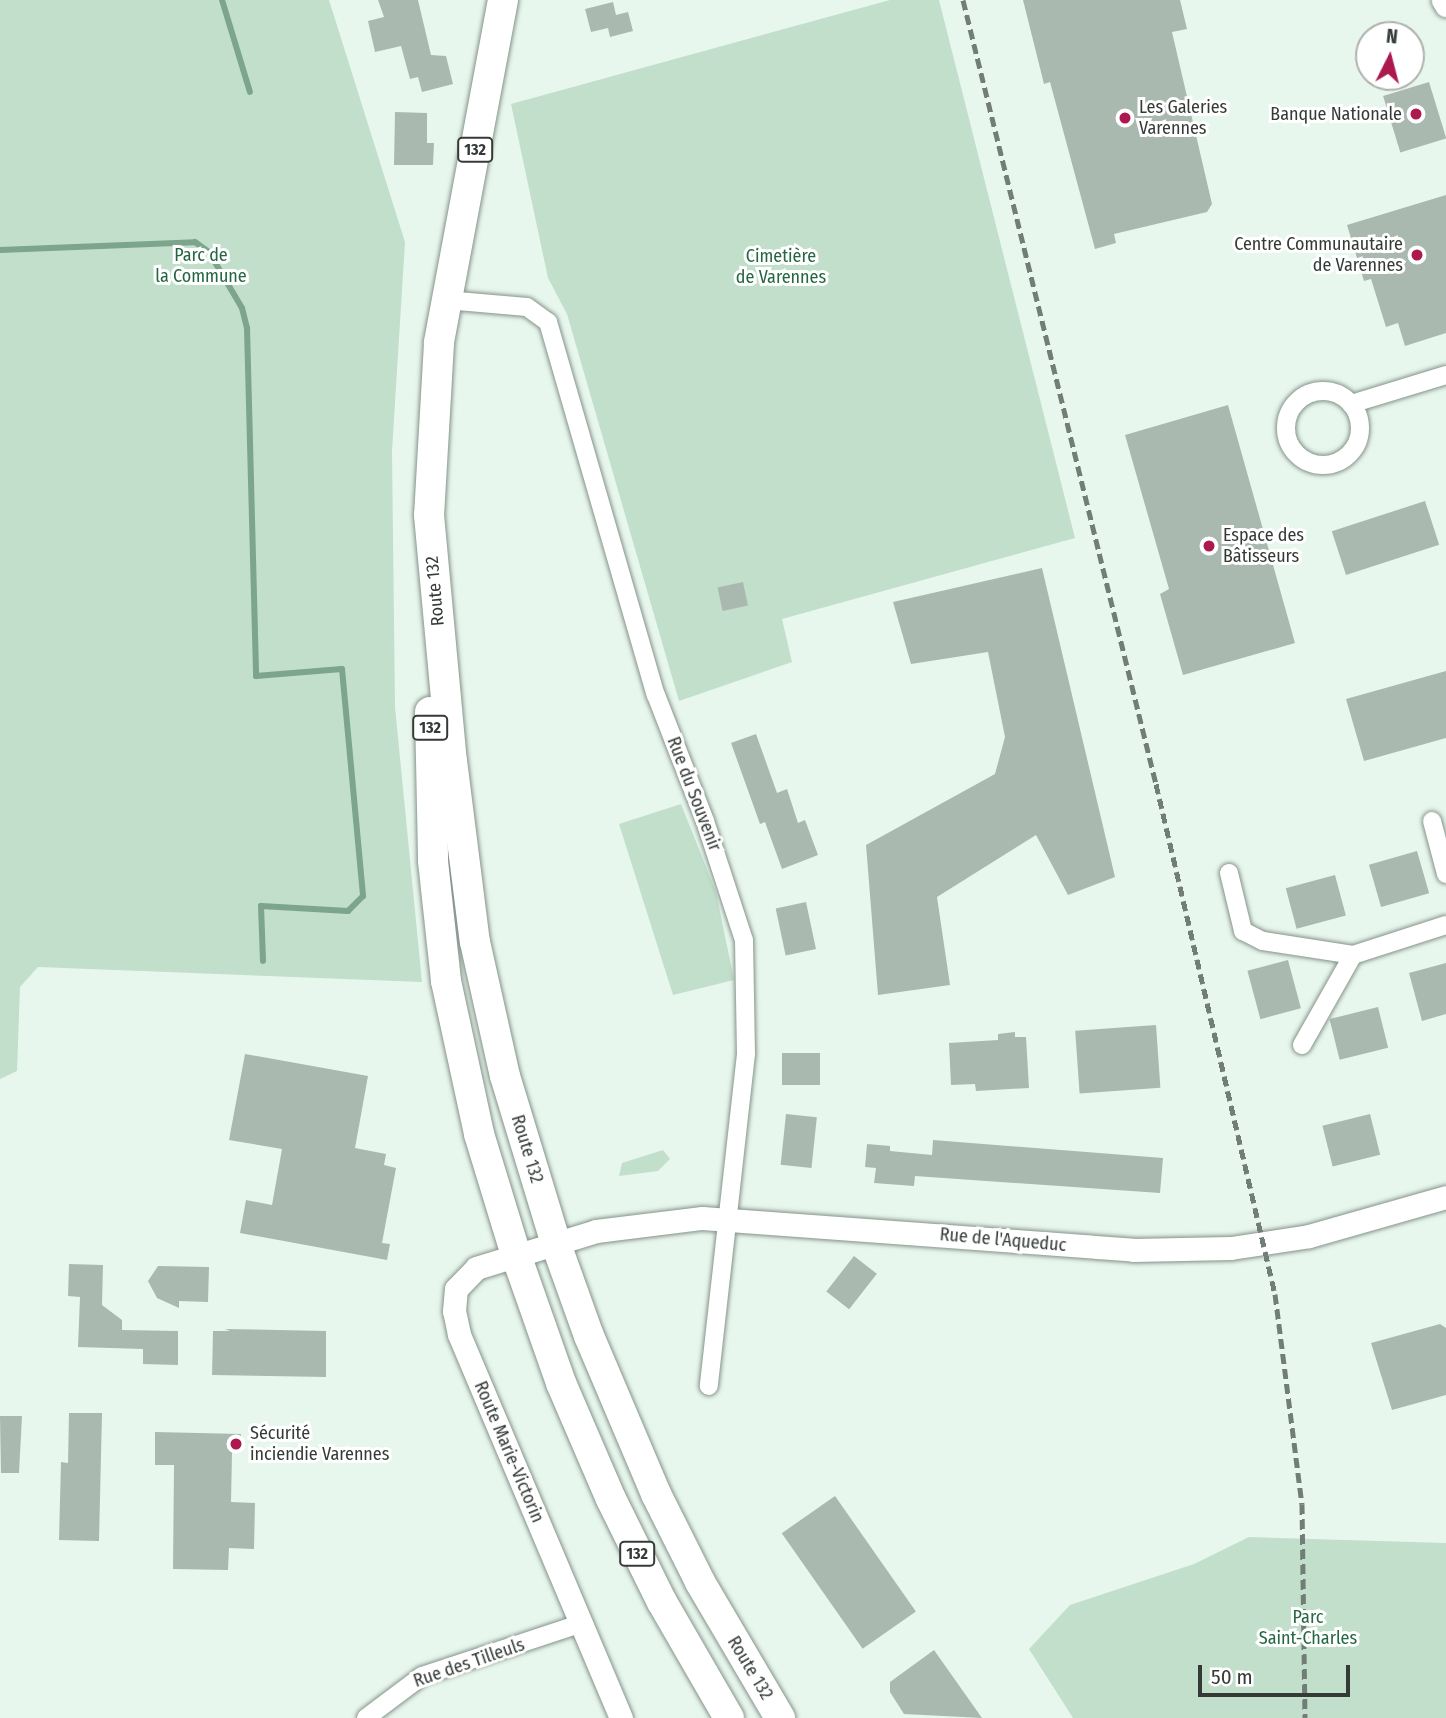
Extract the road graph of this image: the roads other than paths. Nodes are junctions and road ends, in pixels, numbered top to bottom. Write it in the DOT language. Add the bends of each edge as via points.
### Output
graph roads {
  1 [pos="1443,0"];
  2 [pos="497,1"];
  3 [pos="1446,5"];
  4 [pos="446,300"];
  5 [pos="1446,375"];
  6 [pos="1351,404"];
  7 [pos="430,533"];
  8 [pos="1432,821"];
  9 [pos="1229,873"];
  10 [pos="1446,874"];
  11 [pos="1446,925"];
  12 [pos="1353,955"];
  13 [pos="1302,1045"];
  14 [pos="1446,1197"];
  15 [pos="727,1218"];
  16 [pos="556,1244"];
  17 [pos="516,1255"];
  18 [pos="709,1386"];
  19 [pos="582,1623"];
  20 [pos="366,1718"];
  21 [pos="621,1718"];
  22 [pos="729,1718"];
  23 [pos="780,1718"];
  1 -- 3 [label="street"];
  2 -- 4 [label="main road, Route 132 / 132"];
  4 -- 7 [label="main road, Route 132 / 132" via="431,422"];
  4 -- 15 [label="street, Rue du Souvenir" via="527,307 548,323 656,695 740,925 748,1017"];
  5 -- 6 [label="street"];
  6 -- 6 [label="street" via="1342,396 1319,391 1297,401 1286,423 1291,447 1309,463 1321,465 1345,458 1353,450 1360,426"];
  7 -- 16 [label="main road, Route 132 / 132" via="475,942 505,1076"];
  7 -- 17 [label="main road, Route 132 / 132" via="430,775 439,932 465,1077"];
  8 -- 10 [label="street"];
  9 -- 12 [label="street" via="1243,931 1263,941"];
  11 -- 12 [label="street"];
  12 -- 13 [label="street"];
  14 -- 15 [label="street, Rue de l'Aqueduc" via="1287,1241 1178,1251"];
  15 -- 16 [label="street, Rue de l'Aqueduc" via="643,1223"];
  15 -- 18 [label="street, Rue du Souvenir"];
  16 -- 17 [label="street, Route Marie-Victorin"];
  16 -- 23 [label="main road, Route 132 / 132" via="589,1336 656,1494 715,1608"];
  17 -- 19 [label="street, Route Marie-Victorin" via="476,1268 462,1279 453,1305 456,1322"];
  17 -- 22 [label="main road, Route 132 / 132" via="561,1383 615,1508 662,1602"];
  19 -- 20 [label="street, Rue des Tilleuls" via="422,1676"];
  19 -- 21 [label="street, Route Marie-Victorin"];
}
